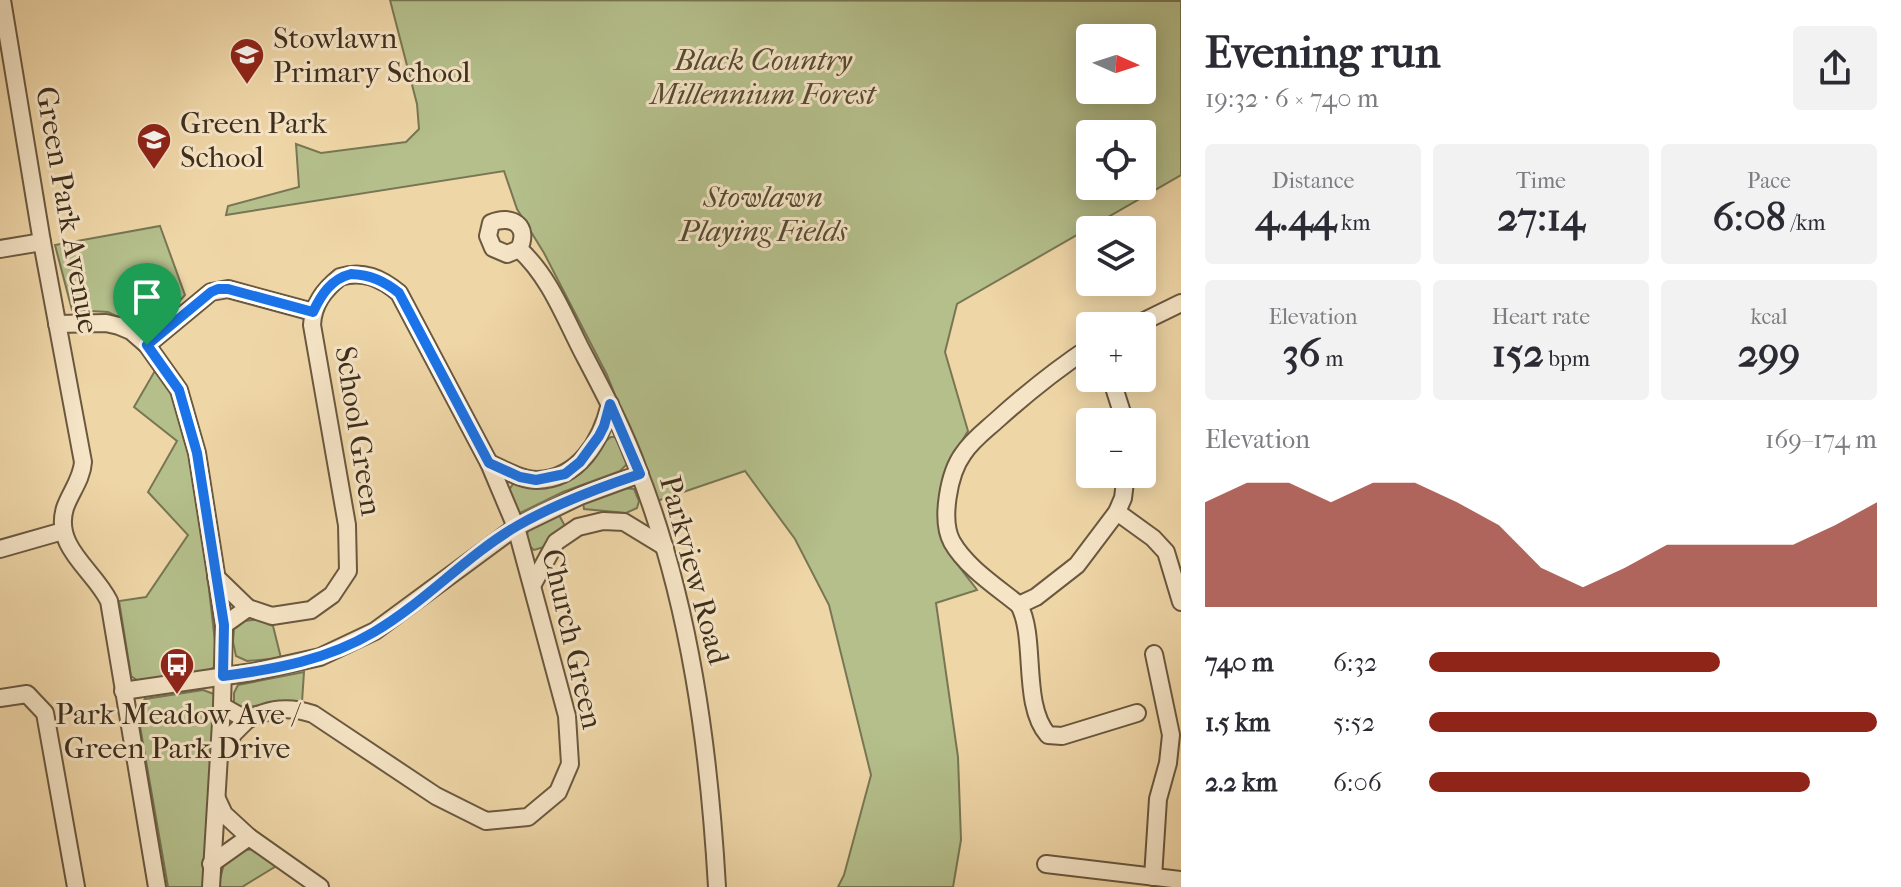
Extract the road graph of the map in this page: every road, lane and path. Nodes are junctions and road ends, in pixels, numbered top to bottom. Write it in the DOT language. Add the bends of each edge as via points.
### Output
graph roads {
  1 [pos="2,0"];
  2 [pos="42,242"];
  3 [pos="0,249"];
  4 [pos="519,249"];
  5 [pos="1181,303"];
  6 [pos="313,312"];
  7 [pos="1156,315"];
  8 [pos="57,324"];
  9 [pos="147,345"];
  10 [pos="1076,358"];
  11 [pos="610,404"];
  12 [pos="489,463"];
  13 [pos="640,474"];
  14 [pos="1124,488"];
  15 [pos="1117,512"];
  16 [pos="516,527"];
  17 [pos="63,531"];
  18 [pos="665,547"];
  19 [pos="0,549"];
  20 [pos="216,577"];
  21 [pos="533,584"];
  22 [pos="1181,602"];
  23 [pos="1019,605"];
  24 [pos="248,608"];
  25 [pos="224,625"];
  26 [pos="1154,654"];
  27 [pos="223,676"];
  28 [pos="123,691"];
  29 [pos="0,698"];
  30 [pos="222,706"];
  31 [pos="1137,713"];
  32 [pos="247,720"];
  33 [pos="218,759"];
  34 [pos="215,796"];
  35 [pos="249,837"];
  36 [pos="211,864"];
  37 [pos="1046,864"];
  38 [pos="1153,877"];
  39 [pos="1181,880"];
  40 [pos="76,887"];
  41 [pos="157,887"];
  42 [pos="211,887"];
  43 [pos="320,887"];
  44 [pos="717,887"];
  1 -- 2 [label="street, Green Park Avenue"];
  2 -- 3 [label="street"];
  2 -- 8 [label="street, Green Park Avenue"];
  4 -- 11 [label="street, Parkview Road" via="542,274"];
  5 -- 7 [label="street"];
  6 -- 9 [label="street" via="218,289"];
  6 -- 12 [label="street, School Green" via="340,277 362,274 399,293"];
  6 -- 24 [label="street, School Green" via="347,525 348,571 332,595 311,610 272,616"];
  8 -- 9 [label="street" via="119,326"];
  8 -- 17 [label="street, Green Park Avenue" via="83,462 64,511"];
  9 -- 20 [label="street" via="179,390 197,453"];
  10 -- 23 [label="street" via="1033,388 961,455 945,512 951,541"];
  11 -- 12 [label="street" via="599,436 565,474 536,480"];
  11 -- 13 [label="street, Parkview Road"];
  12 -- 16 [label="street, School Green"];
  13 -- 16 [label="street"];
  13 -- 18 [label="street, Parkview Road"];
  14 -- 15 [label="street"];
  15 -- 22 [label="street" via="1166,552"];
  15 -- 23 [label="street" via="1077,565"];
  16 -- 21 [label="street, Church Green"];
  16 -- 27 [label="street" via="364,637 320,657"];
  17 -- 19 [label="street"];
  17 -- 28 [label="street" via="72,554 109,601"];
  18 -- 21 [label="street" via="624,522 578,527 556,542"];
  18 -- 44 [label="street, Parkview Road" via="712,789"];
  20 -- 24 [label="street"];
  20 -- 25 [label="street"];
  21 -- 32 [label="street, Church Green" via="567,716 570,764 558,792 528,817 486,821 436,796 313,714 294,708 271,710"];
  23 -- 31 [label="street" via="1025,616 1030,682 1048,735 1062,736"];
  24 -- 25 [label="street"];
  25 -- 27 [label="street"];
  26 -- 38 [label="street" via="1171,735 1158,799"];
  27 -- 28 [label="street"];
  27 -- 30 [label="street"];
  28 -- 41 [label="street"];
  29 -- 40 [label="street" via="27,694 45,713"];
  30 -- 32 [label="street"];
  30 -- 33 [label="street"];
  32 -- 33 [label="street"];
  33 -- 34 [label="street"];
  34 -- 35 [label="street" via="224,814"];
  34 -- 36 [label="street"];
  35 -- 36 [label="street"];
  35 -- 43 [label="street"];
  36 -- 42 [label="street"];
  37 -- 38 [label="street"];
  38 -- 39 [label="street"];
}
